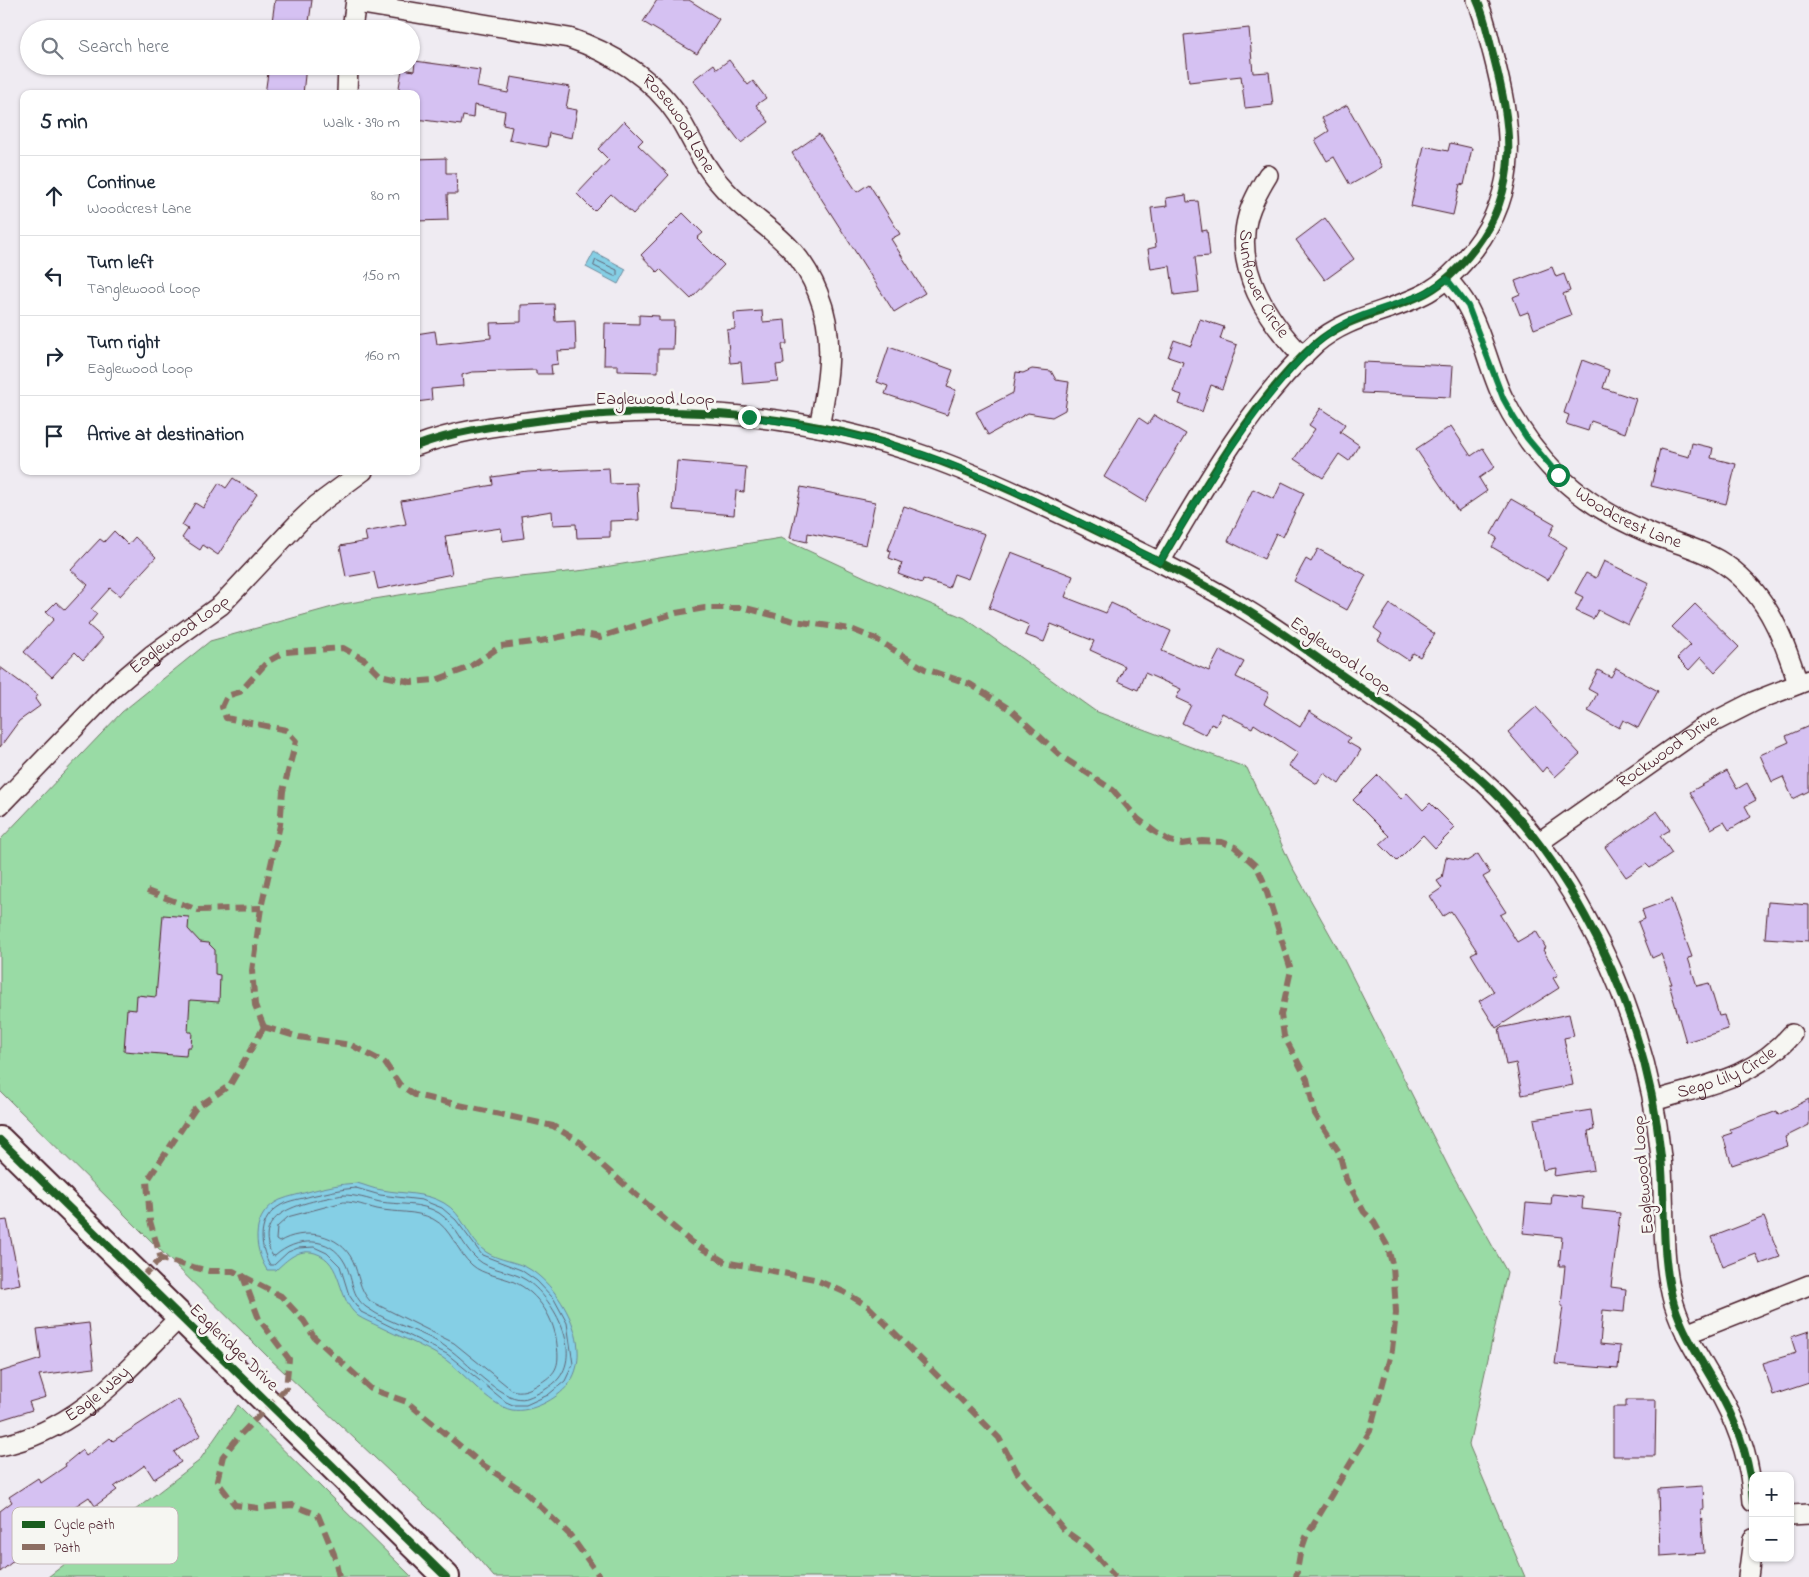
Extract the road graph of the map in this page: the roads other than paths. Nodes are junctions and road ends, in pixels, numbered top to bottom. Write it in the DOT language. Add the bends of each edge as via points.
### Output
graph roads {
  1 [pos="1477,0"];
  2 [pos="356,1"];
  3 [pos="353,20"];
  4 [pos="348,75"];
  5 [pos="347,90"];
  6 [pos="1268,175"];
  7 [pos="1447,279"];
  8 [pos="1303,357"];
  9 [pos="819,427"];
  10 [pos="420,445"];
  11 [pos="357,475"];
  12 [pos="1160,562"];
  13 [pos="1804,682"];
  14 [pos="0,805"];
  15 [pos="1538,843"];
  16 [pos="1792,1034"];
  17 [pos="1653,1101"];
  18 [pos="0,1140"];
  19 [pos="1809,1285"];
  20 [pos="180,1318"];
  21 [pos="1686,1334"];
  22 [pos="0,1446"];
  23 [pos="1749,1473"];
  24 [pos="1809,1514"];
  25 [pos="1794,1515"];
  26 [pos="1750,1562"];
  27 [pos="446,1577"];
  28 [pos="1748,1577"];
  1 -- 7 [label="street" via="1501,82 1508,120 1509,160 1504,187 1491,221 1480,241"];
  2 -- 3 [label="street"];
  2 -- 9 [label="street, Rosewood Lane" via="569,38 610,55 644,78 677,115 704,163 721,185 780,236 808,271 818,293 829,338 827,388"];
  4 -- 5 [label="street"];
  6 -- 8 [label="street, Sunflower Circle" via="1247,218 1245,235 1250,271 1271,322"];
  7 -- 8 [label="street" via="1427,292 1332,331"];
  7 -- 13 [label="street, Woodcrest Lane" via="1468,306 1503,398 1542,458 1575,490 1615,517 1655,536 1697,550 1734,572 1761,598"];
  8 -- 12 [label="street" via="1282,379 1226,454"];
  9 -- 10 [label="street, Eaglewood Loop" via="716,414 616,413 501,425"];
  9 -- 12 [label="street, Eaglewood Loop" via="896,447 985,478"];
  11 -- 14 [label="street, Eaglewood Loop" via="299,522 221,605 152,655 112,689"];
  12 -- 15 [label="street, Eaglewood Loop" via="1281,632 1420,731 1491,790"];
  13 -- 15 [label="street, Rockwood Drive" via="1755,701 1700,729"];
  15 -- 17 [label="street, Eaglewood Loop" via="1586,916 1613,972 1639,1045"];
  16 -- 17 [label="street, Sego Lily Circle" via="1765,1061 1750,1069"];
  17 -- 21 [label="street, Eaglewood Loop" via="1663,1178 1665,1260 1674,1305"];
  18 -- 20 [label="main road, Eagleridge Drive"];
  19 -- 21 [label="street"];
  20 -- 22 [label="street, Eagle Way" via="95,1401 45,1433"];
  20 -- 27 [label="main road, Eagleridge Drive"];
  21 -- 23 [label="street, Eaglewood Loop" via="1735,1424"];
  24 -- 25 [label="street"];
  26 -- 28 [label="street"];
}
